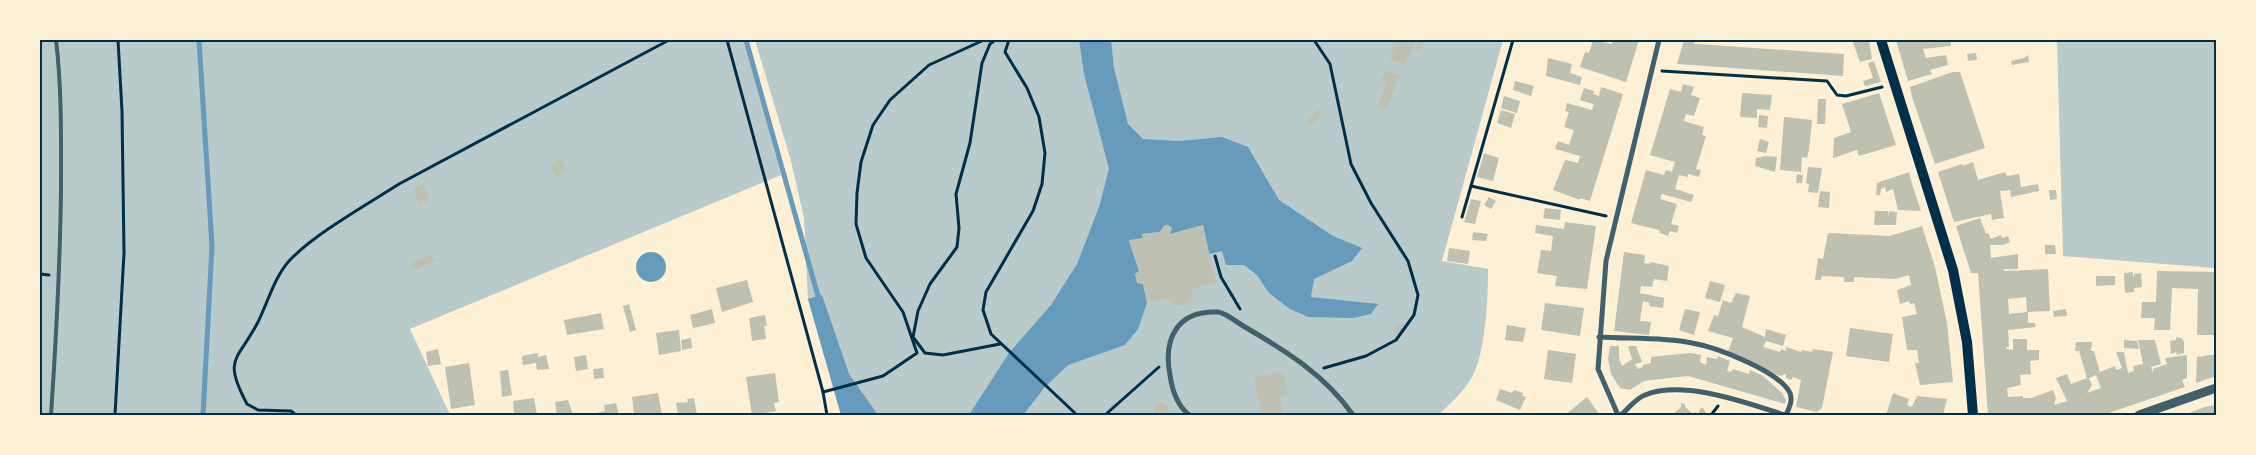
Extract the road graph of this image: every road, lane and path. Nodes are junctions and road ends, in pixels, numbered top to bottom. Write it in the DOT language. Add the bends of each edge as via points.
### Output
graph roads {
  1 [pos="56,40"];
  2 [pos="118,40"];
  3 [pos="669,40"];
  4 [pos="727,40"];
  5 [pos="984,40"];
  6 [pos="995,40"];
  7 [pos="1009,40"];
  8 [pos="1314,40"];
  9 [pos="1513,40"];
  10 [pos="1659,40"];
  11 [pos="1881,40"];
  12 [pos="1652,71"];
  13 [pos="1895,84"];
  14 [pos="1471,186"];
  15 [pos="1462,217"];
  16 [pos="1617,218"];
  17 [pos="1215,256"];
  18 [pos="1252,331"];
  19 [pos="1599,337"];
  20 [pos="913,338"];
  21 [pos="1001,344"];
  22 [pos="1168,363"];
  23 [pos="1314,371"];
  24 [pos="2216,388"];
  25 [pos="823,392"];
  26 [pos="51,415"];
  27 [pos="115,415"];
  28 [pos="296,415"];
  29 [pos="827,415"];
  30 [pos="1076,415"];
  31 [pos="1105,415"];
  32 [pos="1189,415"];
  33 [pos="1353,415"];
  34 [pos="1620,415"];
  35 [pos="1786,415"];
  36 [pos="1973,415"];
  37 [pos="2139,415"];
  1 -- 26 [label="lane" via="60,72 60,276"];
  2 -- 27 [label="path" via="124,253"];
  3 -- 28 [label="path" via="400,184 359,209 290,260 257,324 236,355 234,371 247,404 258,410"];
  4 -- 25 [label="path"];
  5 -- 20 [label="path" via="929,65 890,100 873,125 861,162 856,224 866,258 902,312"];
  6 -- 20 [label="path" via="982,63 970,143 956,194 957,248 930,284 918,311"];
  7 -- 21 [label="path" via="1005,52 1027,88 1039,118 1045,153 1042,184 1033,211 986,292 983,310 991,334"];
  8 -- 23 [label="path" via="1330,64 1351,164 1371,203 1408,261 1418,296 1414,315 1396,340 1366,356"];
  9 -- 14 [label="path"];
  10 -- 12 [label="street"];
  11 -- 13 [label="main road"];
  12 -- 13 [label="path" via="1827,82 1837,95 1846,96"];
  12 -- 16 [label="street"];
  13 -- 36 [label="main road" via="1953,270 1967,342"];
  14 -- 15 [label="path"];
  14 -- 16 [label="path"];
  16 -- 19 [label="street" via="1606,261"];
  17 -- 18 [label="path" via="1221,277"];
  18 -- 22 [label="street" via="1220,312 1197,315 1178,325 1168,342"];
  18 -- 23 [label="street"];
  19 -- 34 [label="street" via="1598,369"];
  19 -- 35 [label="street" via="1691,342 1716,350 1776,378 1791,399"];
  20 -- 21 [label="path" via="925,353 943,356"];
  20 -- 25 [label="path" via="917,353 883,376"];
  21 -- 30 [label="path"];
  22 -- 31 [label="path" via="1155,370"];
  22 -- 32 [label="street" via="1173,392"];
  23 -- 33 [label="street" via="1339,395"];
  24 -- 37 [label="street"];
  25 -- 29 [label="path"];
  34 -- 35 [label="street" via="1643,395 1674,389 1696,390"];
}
